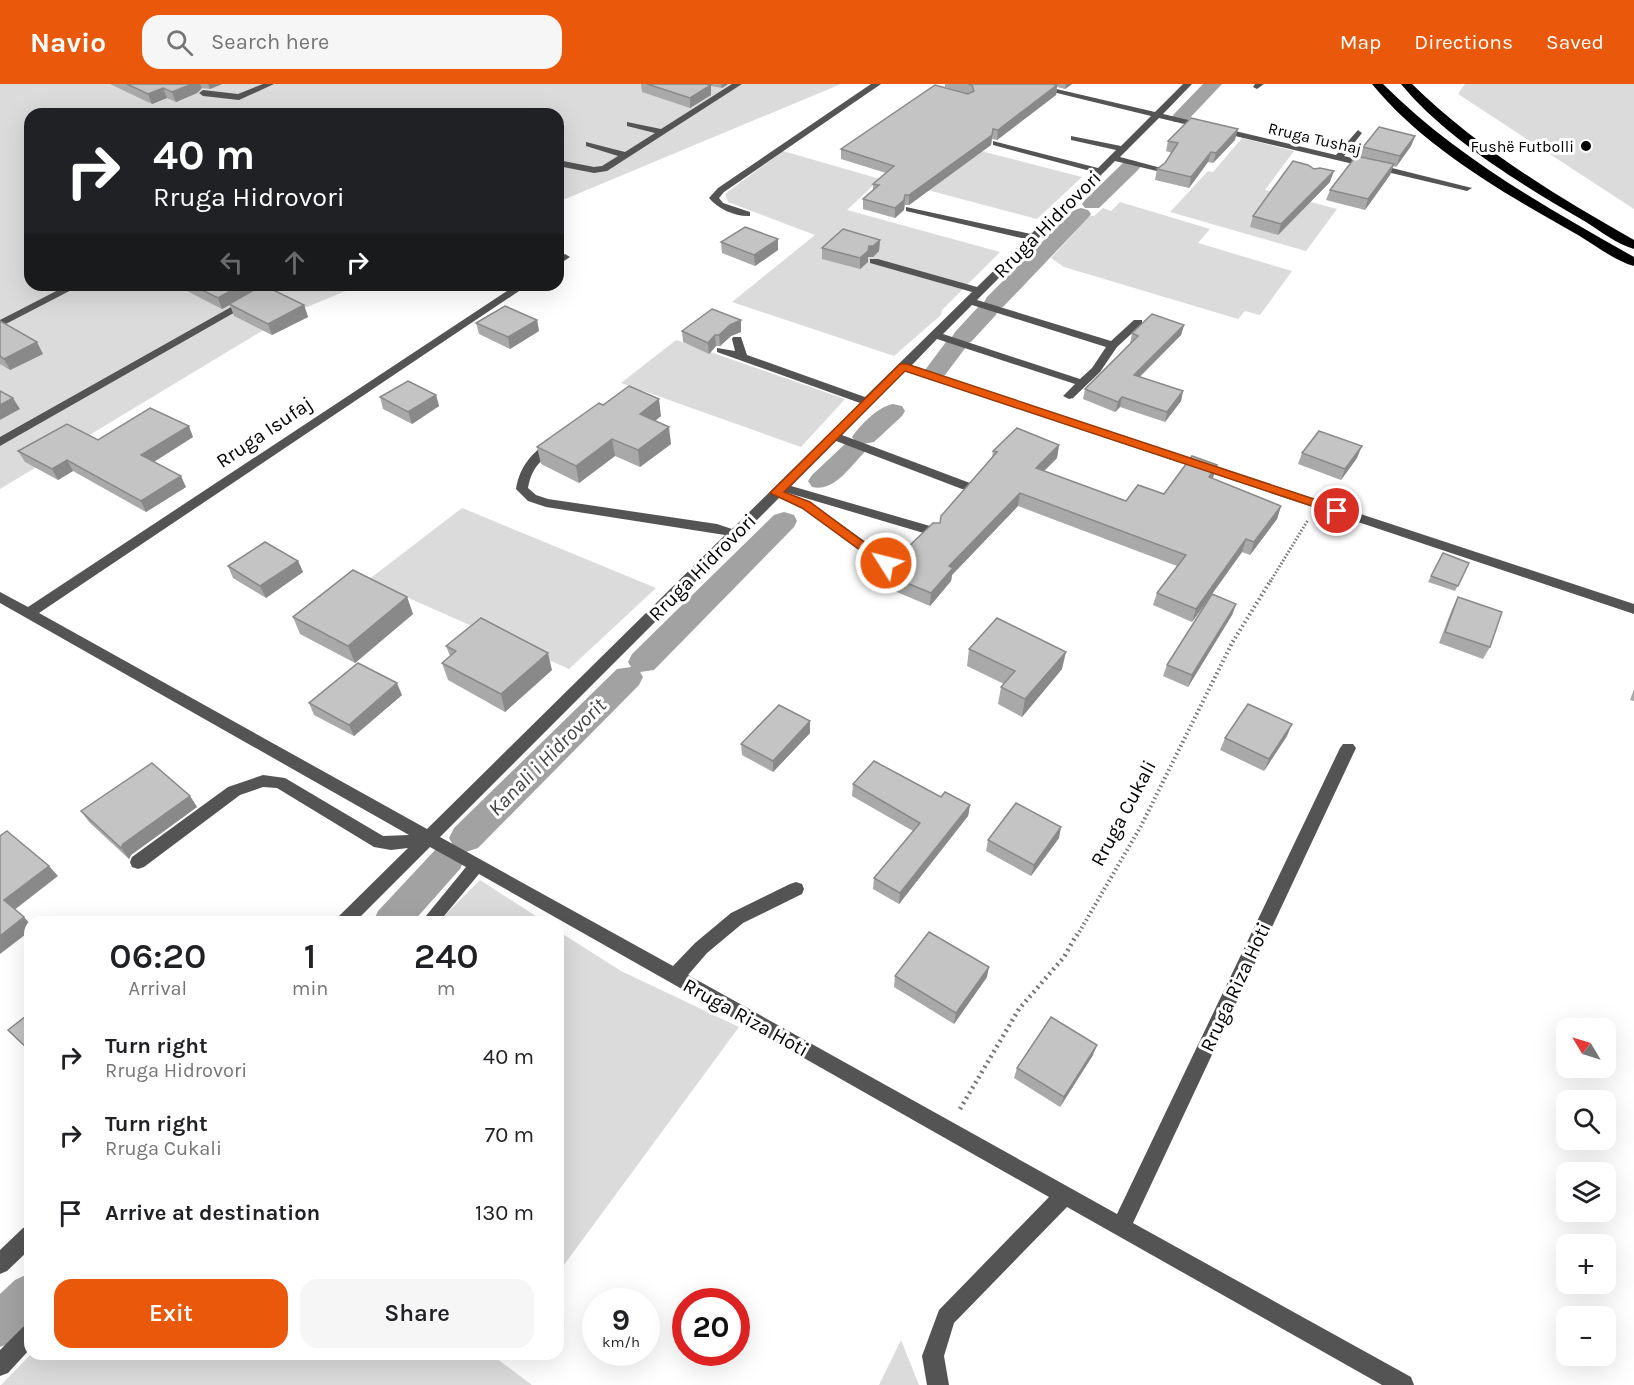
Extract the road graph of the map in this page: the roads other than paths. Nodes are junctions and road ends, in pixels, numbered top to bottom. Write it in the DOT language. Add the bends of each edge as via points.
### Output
graph roads {
  1 [pos="269,84"];
  2 [pos="738,84"];
  3 [pos="877,84"];
  4 [pos="1025,84"];
  5 [pos="1081,84"];
  6 [pos="1188,84"];
  7 [pos="1377,84"];
  8 [pos="1406,84"];
  9 [pos="710,90"];
  10 [pos="203,93"];
  11 [pos="723,93"];
  12 [pos="1021,94"];
  13 [pos="1069,95"];
  14 [pos="1156,116"];
  15 [pos="630,124"];
  16 [pos="659,128"];
  17 [pos="1358,132"];
  18 [pos="1085,134"];
  19 [pos="1006,135"];
  20 [pos="642,136"];
  21 [pos="589,144"];
  22 [pos="1118,153"];
  23 [pos="626,155"];
  24 [pos="1325,156"];
  25 [pos="1337,159"];
  26 [pos="564,164"];
  27 [pos="1317,167"];
  28 [pos="1158,170"];
  29 [pos="1100,171"];
  30 [pos="1467,188"];
  31 [pos="909,209"];
  32 [pos="747,214"];
  33 [pos="1032,238"];
  34 [pos="1634,245"];
  35 [pos="873,261"];
  36 [pos="1634,262"];
  37 [pos="64,291"];
  38 [pos="267,291"];
  39 [pos="514,291"];
  40 [pos="980,291"];
  41 [pos="969,301"];
  42 [pos="1138,322"];
  43 [pos="0,324"];
  44 [pos="935,335"];
  45 [pos="737,339"];
  46 [pos="1113,345"];
  47 [pos="721,350"];
  48 [pos="742,357"];
  49 [pos="903,367"];
  50 [pos="1082,383"];
  51 [pos="1069,396"];
  52 [pos="868,402"];
  53 [pos="566,434"];
  54 [pos="834,436"];
  55 [pos="0,442"];
  56 [pos="966,486"];
  57 [pos="779,490"];
  58 [pos="932,531"];
  59 [pos="735,534"];
  60 [pos="886,563"];
  61 [pos="0,597"];
  62 [pos="1634,609"];
  63 [pos="29,613"];
  64 [pos="1348,748"];
  65 [pos="428,839"];
  66 [pos="138,862"];
  67 [pos="476,866"];
  68 [pos="796,889"];
  69 [pos="350,916"];
  70 [pos="434,916"];
  71 [pos="675,977"];
  72 [pos="1064,1196"];
  73 [pos="1121,1227"];
  74 [pos="24,1240"];
  75 [pos="0,1264"];
  76 [pos="24,1340"];
  77 [pos="0,1365"];
  78 [pos="938,1385"];
  79 [pos="1403,1385"];
  1 -- 10 [label="street" via="239,97"];
  2 -- 11 [label="street"];
  3 -- 32 [label="street" via="714,198 720,205"];
  4 -- 12 [label="street"];
  4 -- 13 [label="street, Rruga Tushaj"];
  5 -- 13 [label="street"];
  6 -- 14 [label="street, Rruga Hidrovori"];
  7 -- 36 [label="highway" via="1404,113 1474,168"];
  8 -- 34 [label="highway" via="1429,108 1498,161 1560,203"];
  9 -- 11 [label="street"];
  11 -- 16 [label="street"];
  13 -- 14 [label="street, Rruga Tushaj"];
  14 -- 22 [label="street, Rruga Hidrovori"];
  14 -- 24 [label="street, Rruga Tushaj"];
  15 -- 16 [label="street"];
  16 -- 20 [label="street"];
  16 -- 23 [label="street"];
  17 -- 25 [label="street"];
  18 -- 22 [label="street" via="1071,140"];
  19 -- 29 [label="street" via="992,146"];
  21 -- 23 [label="street"];
  22 -- 28 [label="street"];
  22 -- 29 [label="street, Rruga Hidrovori"];
  23 -- 26 [label="street" via="604,169"];
  24 -- 25 [label="street, Rruga Tushaj"];
  24 -- 27 [label="street"];
  25 -- 30 [label="street, Rruga Tushaj"];
  29 -- 33 [label="street, Rruga Hidrovori"];
  31 -- 33 [label="street"];
  33 -- 40 [label="street, Rruga Hidrovori"];
  35 -- 40 [label="street"];
  37 -- 43 [label="street"];
  38 -- 55 [label="street"];
  39 -- 63 [label="street, Rruga Isufaj"];
  40 -- 41 [label="street, Rruga Hidrovori"];
  41 -- 44 [label="street, Rruga Hidrovori"];
  41 -- 46 [label="street"];
  42 -- 46 [label="street"];
  44 -- 49 [label="street, Rruga Hidrovori"];
  44 -- 50 [label="street"];
  45 -- 48 [label="street"];
  46 -- 50 [label="street" via="1104,361"];
  47 -- 48 [label="street"];
  48 -- 52 [label="street"];
  49 -- 52 [label="street, Rruga Hidrovori"];
  49 -- 62 [label="street"];
  50 -- 51 [label="street"];
  52 -- 54 [label="street, Rruga Hidrovori"];
  53 -- 59 [label="street" via="531,461 522,489 532,498"];
  54 -- 56 [label="street"];
  54 -- 57 [label="street, Rruga Hidrovori"];
  57 -- 58 [label="street"];
  57 -- 59 [label="street, Rruga Hidrovori"];
  57 -- 60 [label="street"];
  59 -- 65 [label="street, Rruga Hidrovori"];
  61 -- 63 [label="street"];
  63 -- 65 [label="street"];
  64 -- 73 [label="street, Rruga Riza Hoti"];
  65 -- 66 [label="street" via="380,842 280,783 263,782 234,791"];
  65 -- 67 [label="street, Rruga Riza Hoti"];
  65 -- 69 [label="street, Rruga Hidrovori"];
  67 -- 70 [label="street"];
  67 -- 71 [label="street, Rruga Riza Hoti"];
  68 -- 71 [label="street" via="737,918 701,948"];
  71 -- 72 [label="street, Rruga Riza Hoti"];
  72 -- 73 [label="street, Rruga Riza Hoti"];
  72 -- 78 [label="street" via="946,1317 933,1356"];
  73 -- 79 [label="street, Rruga Riza Hoti"];
  74 -- 75 [label="street"];
  76 -- 77 [label="street"];
}
